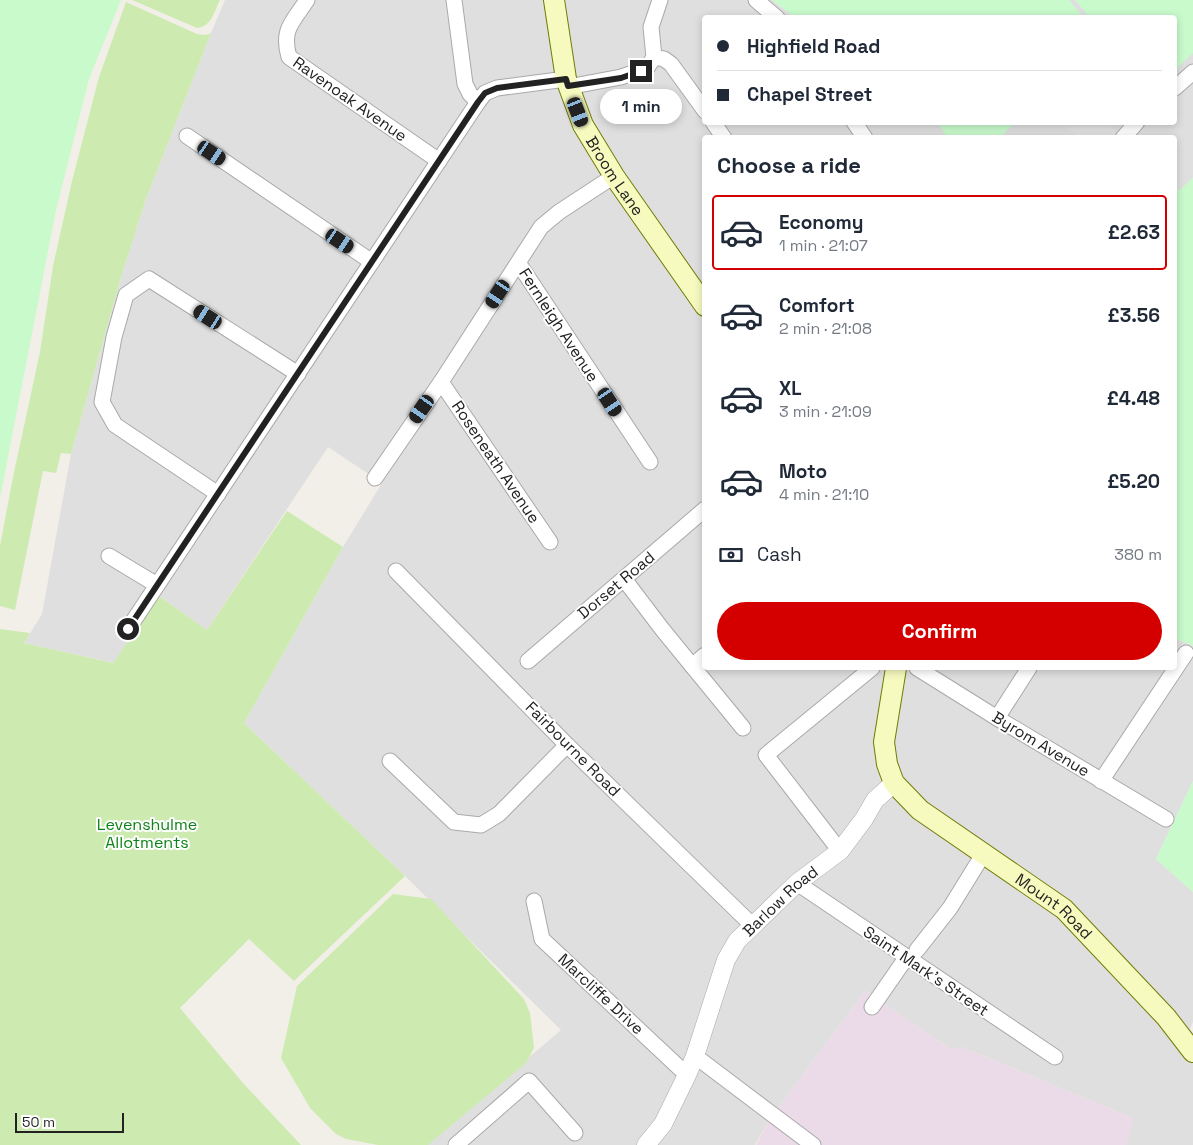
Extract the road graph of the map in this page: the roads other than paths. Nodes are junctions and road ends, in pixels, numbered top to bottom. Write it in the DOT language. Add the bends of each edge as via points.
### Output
graph roads {
  1 [pos="308,0"];
  2 [pos="454,0"];
  3 [pos="554,0"];
  4 [pos="660,0"];
  5 [pos="756,0"];
  6 [pos="774,15"];
  7 [pos="654,57"];
  8 [pos="1193,72"];
  9 [pos="567,83"];
  10 [pos="1177,86"];
  11 [pos="478,102"];
  12 [pos="702,107"];
  13 [pos="1134,125"];
  14 [pos="1126,135"];
  15 [pos="187,136"];
  16 [pos="439,161"];
  17 [pos="614,176"];
  18 [pos="372,262"];
  19 [pos="519,264"];
  20 [pos="702,302"];
  21 [pos="298,374"];
  22 [pos="441,382"];
  23 [pos="650,462"];
  24 [pos="375,478"];
  25 [pos="218,494"];
  26 [pos="702,513"];
  27 [pos="550,542"];
  28 [pos="109,556"];
  29 [pos="396,570"];
  30 [pos="624,579"];
  31 [pos="157,585"];
  32 [pos="128,629"];
  33 [pos="1186,653"];
  34 [pos="702,658"];
  35 [pos="528,661"];
  36 [pos="692,666"];
  37 [pos="1177,667"];
  38 [pos="870,670"];
  39 [pos="896,670"];
  40 [pos="920,670"];
  41 [pos="1028,670"];
  42 [pos="1175,670"];
  43 [pos="997,718"];
  44 [pos="743,728"];
  45 [pos="567,745"];
  46 [pos="390,761"];
  47 [pos="1101,781"];
  48 [pos="894,783"];
  49 [pos="1166,820"];
  50 [pos="840,851"];
  51 [pos="984,853"];
  52 [pos="797,883"];
  53 [pos="534,901"];
  54 [pos="752,925"];
  55 [pos="911,954"];
  56 [pos="872,1007"];
  57 [pos="1193,1052"];
  58 [pos="695,1056"];
  59 [pos="1055,1057"];
  60 [pos="687,1074"];
  61 [pos="575,1133"];
  62 [pos="456,1145"];
  63 [pos="646,1145"];
  64 [pos="814,1145"];
  1 -- 16 [label="street, Ravenoak Avenue" via="285,37 289,56"];
  2 -- 11 [label="street" via="465,84"];
  3 -- 9 [label="main road, Broom Lane"];
  4 -- 7 [label="street" via="646,16"];
  5 -- 6 [label="street"];
  7 -- 9 [label="street" via="648,68 621,78"];
  7 -- 12 [label="street" via="671,64"];
  8 -- 10 [label="street"];
  9 -- 11 [label="street" via="497,88 485,93"];
  9 -- 17 [label="main road, Broom Lane" via="583,125"];
  11 -- 16 [label="street"];
  13 -- 14 [label="street"];
  15 -- 18 [label="street"];
  16 -- 18 [label="street"];
  17 -- 19 [label="street" via="558,212 541,227"];
  17 -- 20 [label="main road, Broom Lane"];
  18 -- 21 [label="street"];
  19 -- 22 [label="street"];
  19 -- 23 [label="street, Fernleigh Avenue"];
  21 -- 25 [label="street"];
  21 -- 25 [label="street" via="149,279 126,295 114,337 102,402 115,425"];
  22 -- 24 [label="street"];
  22 -- 27 [label="street, Roseneath Avenue"];
  25 -- 31 [label="street"];
  26 -- 30 [label="street, Dorset Road"];
  28 -- 31 [label="street"];
  29 -- 45 [label="street, Fairbourne Road"];
  30 -- 35 [label="street, Dorset Road"];
  30 -- 36 [label="street"];
  31 -- 32 [label="street"];
  33 -- 37 [label="street"];
  34 -- 36 [label="street"];
  36 -- 44 [label="street"];
  38 -- 50 [label="street" via="766,755"];
  39 -- 48 [label="main road" via="884,742"];
  40 -- 43 [label="street, Byrom Avenue"];
  41 -- 43 [label="street"];
  42 -- 47 [label="street"];
  43 -- 47 [label="street, Byrom Avenue"];
  45 -- 46 [label="street" via="499,814 481,825 454,822"];
  45 -- 54 [label="street, Fairbourne Road"];
  47 -- 49 [label="street, Byrom Avenue"];
  48 -- 50 [label="street, Barlow Road" via="875,800"];
  48 -- 51 [label="main road, Mount Road" via="920,810"];
  50 -- 52 [label="street, Barlow Road"];
  51 -- 55 [label="street" via="950,908"];
  51 -- 57 [label="main road, Mount Road" via="1064,909 1166,1017"];
  52 -- 54 [label="street, Barlow Road"];
  52 -- 55 [label="street, Saint Mark's Street"];
  53 -- 60 [label="street, Marcliffe Drive" via="542,939"];
  54 -- 58 [label="street, Barlow Road" via="726,960"];
  55 -- 56 [label="street"];
  55 -- 59 [label="street, Saint Mark's Street"];
  58 -- 60 [label="street, Barlow Road"];
  58 -- 64 [label="street"];
  60 -- 63 [label="street, Barlow Road" via="663,1124"];
  61 -- 62 [label="street" via="528,1081"];
}
